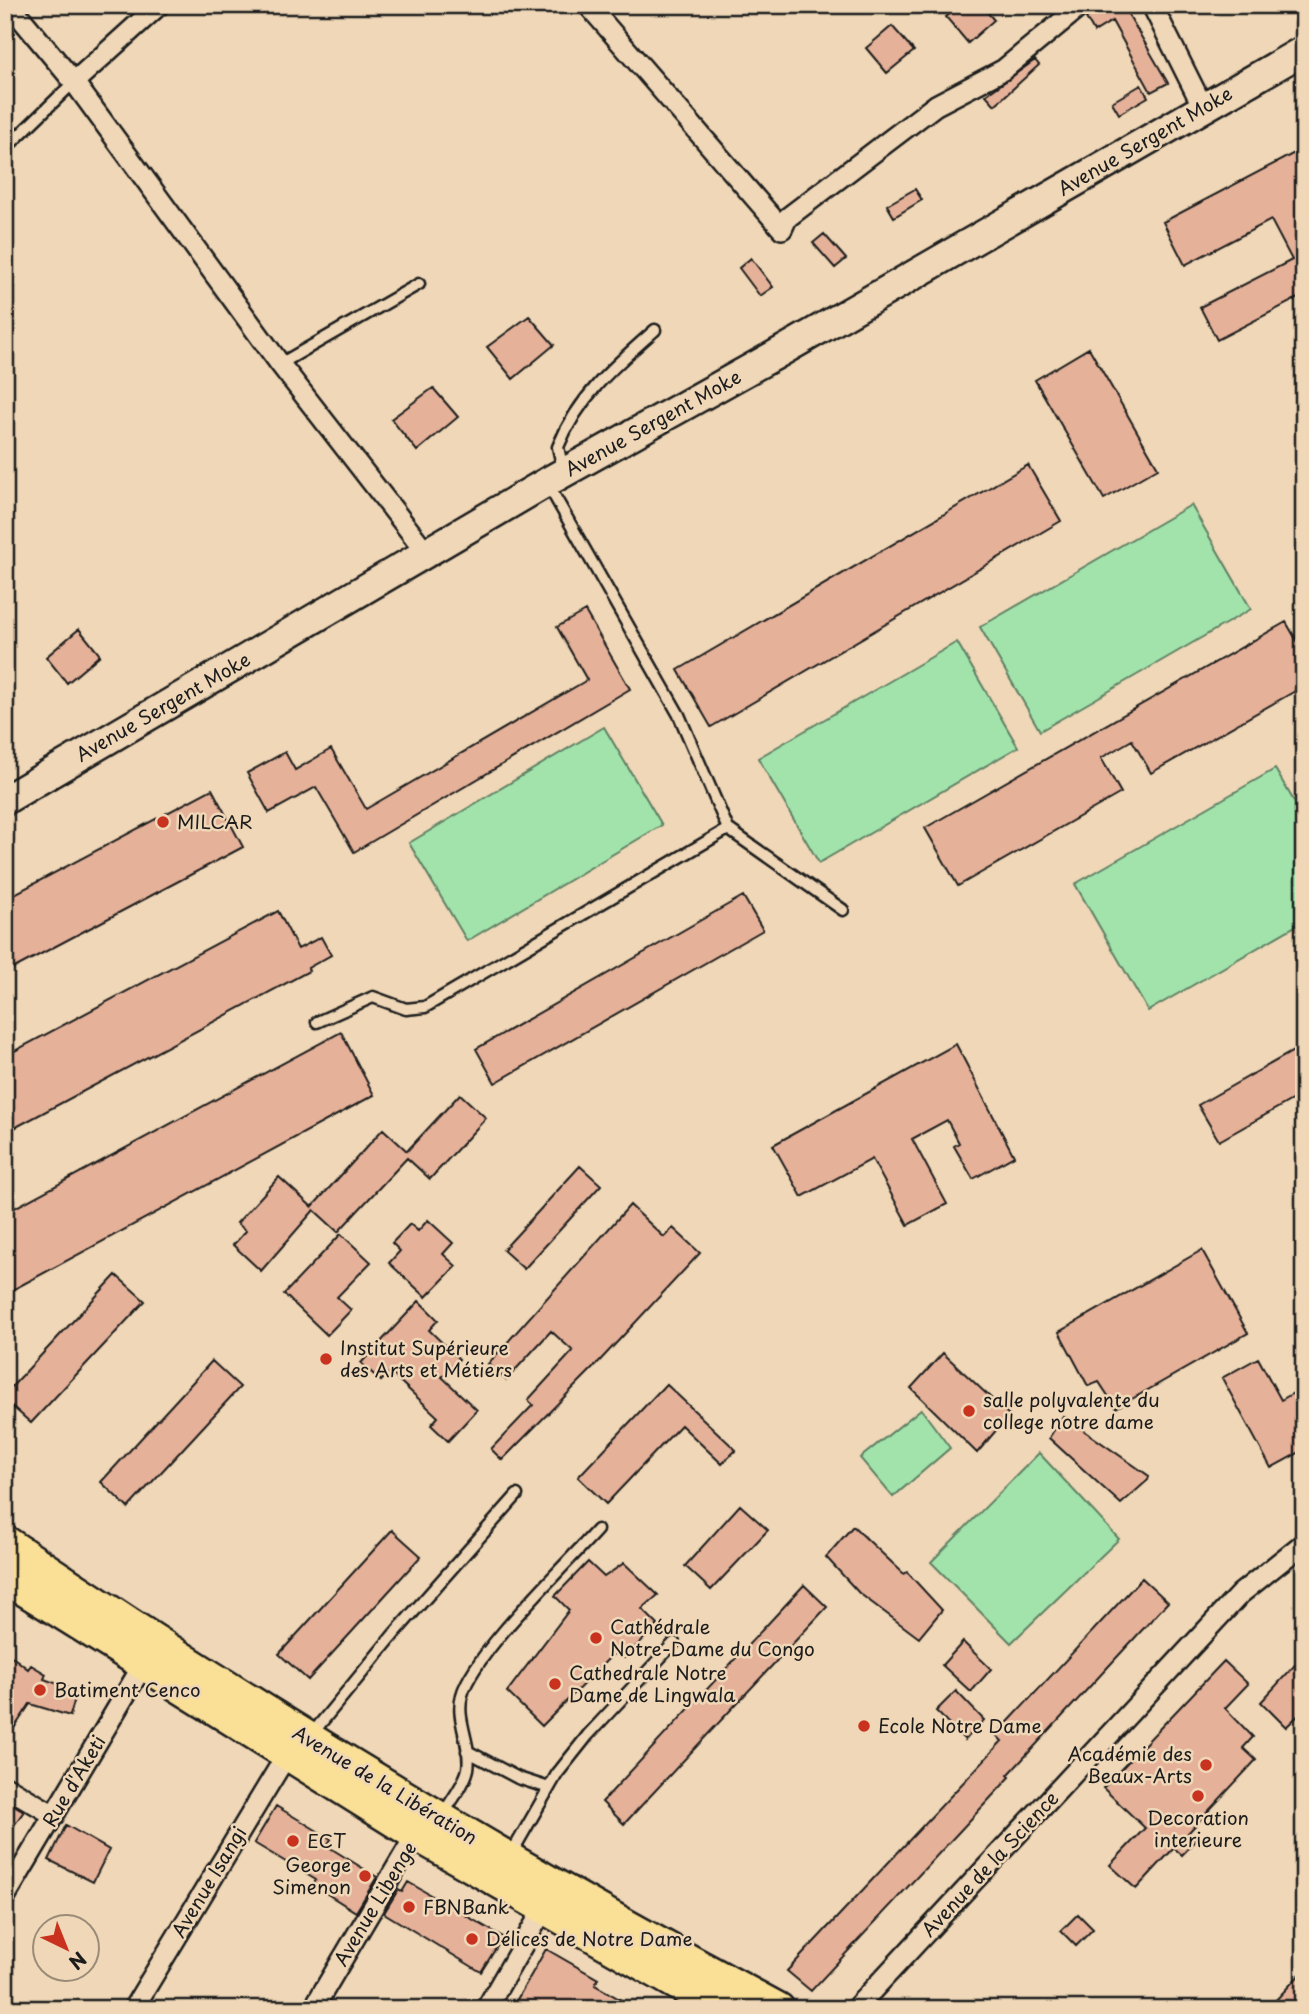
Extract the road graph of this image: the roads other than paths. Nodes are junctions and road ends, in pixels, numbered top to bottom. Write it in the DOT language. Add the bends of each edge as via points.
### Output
graph roads {
  1 [pos="10,5"];
  2 [pos="159,5"];
  3 [pos="588,5"];
  4 [pos="1082,5"];
  5 [pos="1152,5"];
  6 [pos="1304,50"];
  7 [pos="74,82"];
  8 [pos="1203,107"];
  9 [pos="5,149"];
  10 [pos="419,284"];
  11 [pos="655,330"];
  12 [pos="280,364"];
  13 [pos="556,478"];
  14 [pos="425,552"];
  15 [pos="5,800"];
  16 [pos="728,829"];
  17 [pos="844,910"];
  18 [pos="317,1022"];
  19 [pos="517,1495"];
  20 [pos="597,1530"];
  21 [pos="5,1542"];
  22 [pos="1304,1543"];
  23 [pos="8,1585"];
  24 [pos="674,1643"];
  25 [pos="143,1665"];
  26 [pos="297,1747"];
  27 [pos="467,1751"];
  28 [pos="5,1786"];
  29 [pos="549,1788"];
  30 [pos="54,1815"];
  31 [pos="429,1822"];
  32 [pos="508,1860"];
  33 [pos="5,1897"];
  34 [pos="544,1908"];
  35 [pos="682,2000"];
  36 [pos="133,2009"];
  37 [pos="313,2009"];
  38 [pos="486,2009"];
  39 [pos="722,2009"];
  40 [pos="778,2009"];
  41 [pos="855,2009"];
  1 -- 7 [label="street"];
  2 -- 7 [label="street"];
  3 -- 4 [label="street" via="782,229 787,218 936,105 1003,70"];
  5 -- 8 [label="street"];
  6 -- 8 [label="main road, Avenue Sergent Moke"];
  7 -- 9 [label="lane"];
  7 -- 12 [label="street"];
  8 -- 13 [label="main road, Avenue Sergent Moke"];
  10 -- 12 [label="lane"];
  11 -- 13 [label="lane" via="588,393 558,447"];
  12 -- 14 [label="street"];
  13 -- 14 [label="main road, Avenue Sergent Moke"];
  13 -- 16 [label="lane" via="679,715"];
  14 -- 15 [label="main road, Avenue Sergent Moke"];
  16 -- 17 [label="lane"];
  16 -- 18 [label="lane" via="425,1007 406,1009 373,998"];
  19 -- 26 [label="lane"];
  20 -- 27 [label="lane" via="476,1665 462,1696 461,1732"];
  21 -- 26 [label="main road, Avenue de la Libération"];
  22 -- 41 [label="street, Avenue de la Science" via="1240,1594"];
  23 -- 25 [label="main road, Avenue de la Libération"];
  24 -- 29 [label="lane" via="589,1735"];
  25 -- 26 [label="main road, Avenue de la Libération"];
  25 -- 30 [label="street, Rue d'Aketi"];
  26 -- 31 [label="main road, Avenue de la Libération"];
  26 -- 36 [label="street, Avenue Isangi"];
  27 -- 29 [label="lane" via="518,1778"];
  27 -- 31 [label="lane" via="468,1770"];
  28 -- 30 [label="street"];
  29 -- 32 [label="lane"];
  30 -- 33 [label="street, Rue d'Aketi"];
  31 -- 32 [label="main road, Avenue de la Libération"];
  31 -- 34 [label="main road, Avenue de la Libération"];
  31 -- 37 [label="street, Avenue Libenge"];
  32 -- 40 [label="main road, Avenue de la Libération"];
  34 -- 35 [label="main road, Avenue de la Libération"];
  34 -- 38 [label="street"];
  35 -- 39 [label="main road, Avenue de la Libération"];
}
